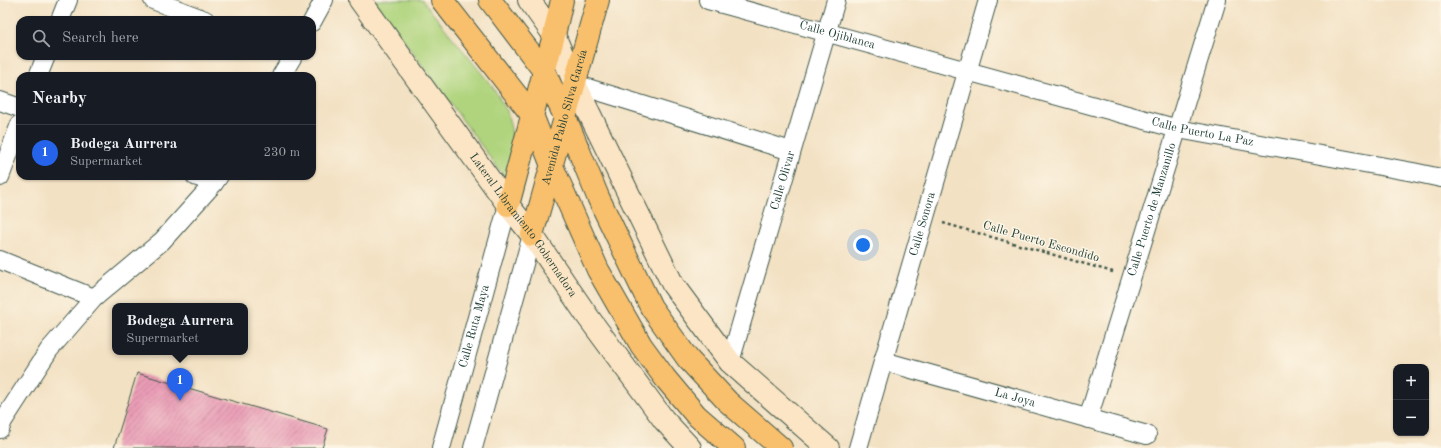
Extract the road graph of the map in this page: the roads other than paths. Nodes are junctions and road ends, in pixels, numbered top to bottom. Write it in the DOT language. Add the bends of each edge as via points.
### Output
graph roads {
  1 [pos="68,0"];
  2 [pos="154,0"];
  3 [pos="324,0"];
  4 [pos="360,0"];
  5 [pos="442,0"];
  6 [pos="490,0"];
  7 [pos="529,0"];
  8 [pos="562,0"];
  9 [pos="598,0"];
  10 [pos="708,0"];
  11 [pos="836,0"];
  12 [pos="988,0"];
  13 [pos="1218,0"];
  14 [pos="62,16"];
  15 [pos="195,16"];
  16 [pos="315,16"];
  17 [pos="826,33"];
  18 [pos="554,34"];
  19 [pos="44,60"];
  20 [pos="291,60"];
  21 [pos="544,71"];
  22 [pos="967,71"];
  23 [pos="40,72"];
  24 [pos="283,72"];
  25 [pos="575,84"];
  26 [pos="0,101"];
  27 [pos="16,107"];
  28 [pos="532,115"];
  29 [pos="565,117"];
  30 [pos="1178,129"];
  31 [pos="16,135"];
  32 [pos="791,151"];
  33 [pos="552,166"];
  34 [pos="0,177"];
  35 [pos="1441,178"];
  36 [pos="216,180"];
  37 [pos="508,205"];
  38 [pos="532,235"];
  39 [pos="0,260"];
  40 [pos="94,298"];
  41 [pos="883,361"];
  42 [pos="730,362"];
  43 [pos="1088,419"];
  44 [pos="1,423"];
  45 [pos="1147,435"];
  46 [pos="441,448"];
  47 [pos="473,448"];
  48 [pos="690,448"];
  49 [pos="734,448"];
  50 [pos="781,448"];
  51 [pos="828,448"];
  52 [pos="858,448"];
  1 -- 14 [label="street"];
  2 -- 15 [label="street"];
  3 -- 16 [label="street"];
  4 -- 37 [label="street, Lateral Libramiento Gobernadora"];
  5 -- 28 [label="main road"];
  6 -- 21 [label="main road"];
  7 -- 18 [label="street"];
  8 -- 18 [label="main road"];
  9 -- 25 [label="main road, Avenida Pablo Silva García"];
  10 -- 17 [label="street, Calle Ojiblanca"];
  11 -- 17 [label="street, Calle Olivar"];
  12 -- 22 [label="street, Calle Sonora"];
  13 -- 30 [label="street, Calle Puerto de Manzanillo"];
  17 -- 22 [label="street, Calle Ojiblanca"];
  17 -- 32 [label="street, Calle Olivar"];
  18 -- 21 [label="main road"];
  18 -- 25 [label="street"];
  19 -- 23 [label="street"];
  20 -- 24 [label="street"];
  21 -- 28 [label="main road"];
  21 -- 29 [label="main road"];
  22 -- 30 [label="street, Calle Puerto La Paz"];
  22 -- 41 [label="street, Calle Sonora"];
  25 -- 29 [label="main road, Avenida Pablo Silva García"];
  25 -- 32 [label="street"];
  25 -- 42 [label="street" via="673,285"];
  26 -- 27 [label="street"];
  28 -- 33 [label="main road"];
  28 -- 37 [label="main road"];
  29 -- 33 [label="main road, Avenida Pablo Silva García"];
  29 -- 50 [label="main road" via="598,197 652,307 688,359 728,402"];
  30 -- 35 [label="street, Calle Puerto La Paz"];
  30 -- 43 [label="street, Calle Puerto de Manzanillo"];
  31 -- 34 [label="street"];
  32 -- 42 [label="street, Calle Olivar"];
  33 -- 38 [label="main road, Avenida Pablo Silva García"];
  33 -- 49 [label="main road" via="598,270 641,345 696,415"];
  36 -- 40 [label="street" via="162,241"];
  37 -- 38 [label="street, Lateral Libramiento Gobernadora"];
  37 -- 46 [label="street, Calle Ruta Maya"];
  38 -- 47 [label="street"];
  38 -- 48 [label="street, Lateral Libramiento Gobernadora" via="637,384 664,420"];
  39 -- 40 [label="street"];
  40 -- 44 [label="street" via="49,350"];
  41 -- 43 [label="street, La Joya"];
  41 -- 52 [label="street, Calle Sonora"];
  42 -- 51 [label="street"];
  43 -- 45 [label="street, La Joya"];
}
